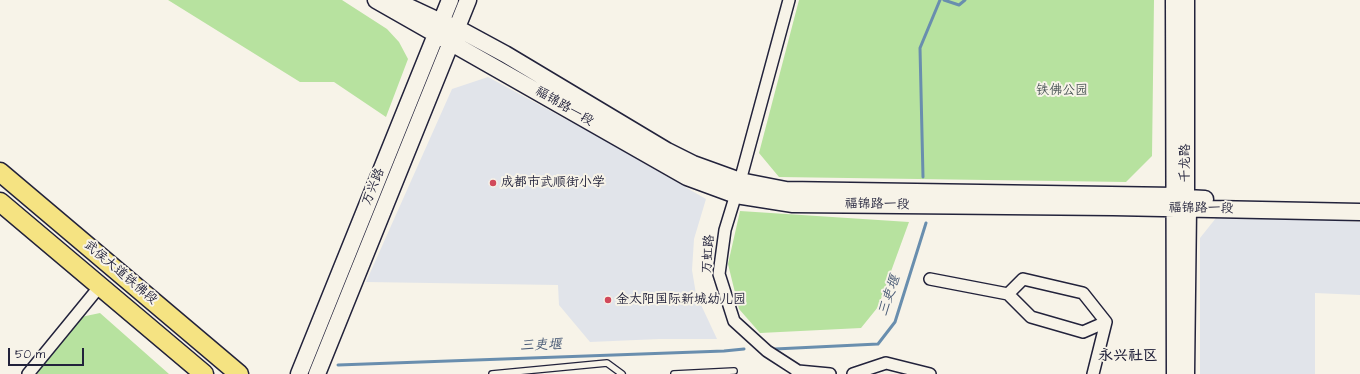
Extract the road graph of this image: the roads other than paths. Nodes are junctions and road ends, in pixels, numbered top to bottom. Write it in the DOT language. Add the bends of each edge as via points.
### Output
graph roads {
  1 [pos="376,0"];
  2 [pos="395,0"];
  3 [pos="450,0"];
  4 [pos="468,0"];
  5 [pos="789,0"];
  6 [pos="1174,0"];
  7 [pos="1186,0"];
  8 [pos="439,29"];
  9 [pos="454,35"];
  10 [pos="0,172"];
  11 [pos="738,188"];
  12 [pos="0,202"];
  13 [pos="1360,202"];
  14 [pos="1181,203"];
  15 [pos="1360,212"];
  16 [pos="930,279"];
  17 [pos="100,286"];
  18 [pos="1008,294"];
  19 [pos="1106,322"];
  20 [pos="734,371"];
  21 [pos="797,372"];
  22 [pos="28,374"];
  23 [pos="204,374"];
  24 [pos="239,374"];
  25 [pos="299,374"];
  26 [pos="317,374"];
  27 [pos="492,374"];
  28 [pos="622,374"];
  29 [pos="674,374"];
  30 [pos="830,374"];
  31 [pos="853,374"];
  32 [pos="930,374"];
  33 [pos="1093,374"];
  34 [pos="1175,374"];
  35 [pos="1186,374"];
  1 -- 8 [label="street"];
  2 -- 8 [label="street"];
  3 -- 8 [label="street, 万兴路"];
  4 -- 9 [label="street"];
  5 -- 11 [label="street, 万虹路"];
  6 -- 14 [label="street, 千龙路"];
  7 -- 14 [label="street, 千龙路"];
  8 -- 9 [label="street, 福锦路一段"];
  8 -- 25 [label="street, 万兴路"];
  9 -- 11 [label="street, 福锦路一段" via="505,54 667,151"];
  9 -- 26 [label="street"];
  10 -- 24 [label="main road, 武侯大道铁佛段"];
  11 -- 14 [label="street, 福锦路一段"];
  11 -- 21 [label="street, 万虹路" via="725,230 719,274 734,321 767,351"];
  12 -- 17 [label="main road, 武侯大道铁佛段"];
  13 -- 14 [label="street, 福锦路一段"];
  14 -- 15 [label="street, 福锦路一段"];
  14 -- 34 [label="street, 千龙路"];
  14 -- 35 [label="street, 千龙路"];
  16 -- 18 [label="street"];
  17 -- 22 [label="street"];
  17 -- 23 [label="main road, 武侯大道铁佛段"];
  18 -- 19 [label="street" via="1031,317 1083,332"];
  18 -- 19 [label="street" via="1024,279 1083,293"];
  19 -- 33 [label="street"];
  20 -- 29 [label="lane"];
  21 -- 30 [label="street"];
  27 -- 28 [label="lane" via="607,363"];
  31 -- 32 [label="street" via="886,363"];
}
